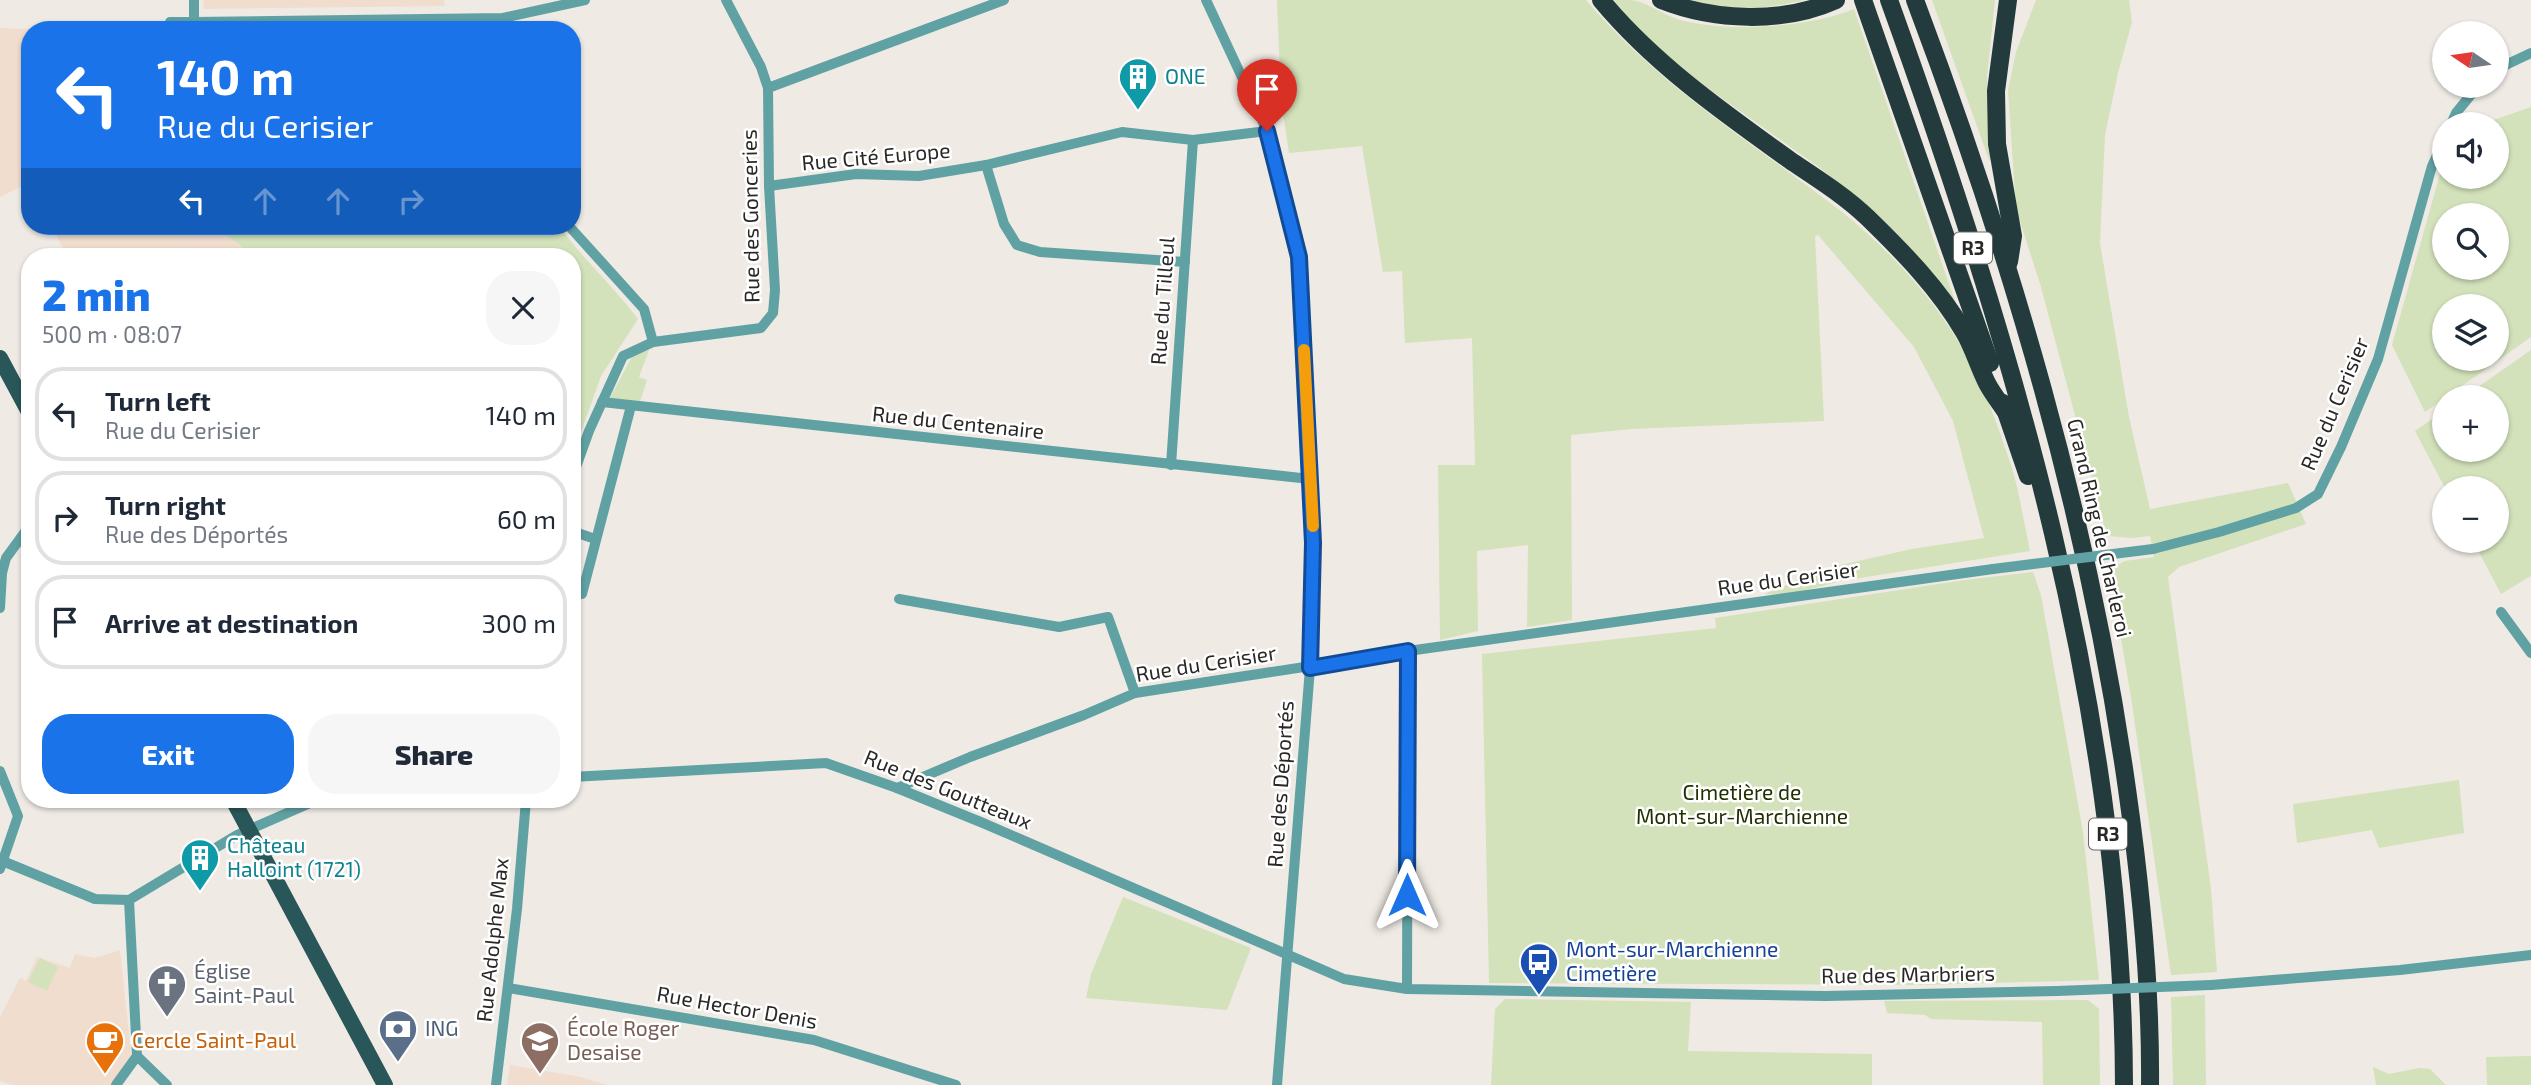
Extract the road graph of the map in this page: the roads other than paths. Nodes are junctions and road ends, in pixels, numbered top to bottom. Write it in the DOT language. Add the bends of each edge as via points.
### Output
graph roads {
  1 [pos="194,0"];
  2 [pos="584,0"];
  3 [pos="726,0"];
  4 [pos="1004,0"];
  5 [pos="1206,0"];
  6 [pos="1601,0"];
  7 [pos="1661,0"];
  8 [pos="1863,0"];
  9 [pos="1889,0"];
  10 [pos="1915,0"];
  11 [pos="2008,0"];
  12 [pos="2018,0"];
  13 [pos="1832,2"];
  14 [pos="559,3"];
  15 [pos="503,18"];
  16 [pos="194,21"];
  17 [pos="271,21"];
  18 [pos="504,21"];
  19 [pos="2000,52"];
  20 [pos="2531,53"];
  21 [pos="2510,63"];
  22 [pos="768,88"];
  23 [pos="2468,98"];
  24 [pos="2457,112"];
  25 [pos="1267,131"];
  26 [pos="1193,140"];
  27 [pos="986,165"];
  28 [pos="2432,171"];
  29 [pos="769,186"];
  30 [pos="577,235"];
  31 [pos="1185,262"];
  32 [pos="2008,269"];
  33 [pos="653,342"];
  34 [pos="0,358"];
  35 [pos="5,380"];
  36 [pos="21,402"];
  37 [pos="602,402"];
  38 [pos="631,406"];
  39 [pos="2006,412"];
  40 [pos="581,455"];
  41 [pos="1171,465"];
  42 [pos="1310,479"];
  43 [pos="2045,500"];
  44 [pos="581,534"];
  45 [pos="21,535"];
  46 [pos="595,539"];
  47 [pos="3,555"];
  48 [pos="582,594"];
  49 [pos="899,599"];
  50 [pos="0,608"];
  51 [pos="2501,612"];
  52 [pos="1408,651"];
  53 [pos="2531,653"];
  54 [pos="1310,668"];
  55 [pos="1135,694"];
  56 [pos="0,771"];
  57 [pos="581,777"];
  58 [pos="897,788"];
  59 [pos="237,808"];
  60 [pos="300,808"];
  61 [pos="525,808"];
  62 [pos="250,831"];
  63 [pos="1,863"];
  64 [pos="129,900"];
  65 [pos="2531,955"];
  66 [pos="1289,956"];
  67 [pos="508,988"];
  68 [pos="1406,989"];
  69 [pos="136,1056"];
  70 [pos="116,1085"];
  71 [pos="167,1085"];
  72 [pos="384,1085"];
  73 [pos="496,1085"];
  74 [pos="956,1085"];
  75 [pos="1277,1085"];
  76 [pos="2124,1085"];
  77 [pos="2150,1085"];
  1 -- 16 [label="street"];
  2 -- 14 [label="street"];
  3 -- 22 [label="street, Rue des Gonceries"];
  4 -- 22 [label="street"];
  5 -- 25 [label="street, Rue des Déportés"];
  6 -- 39 [label="highway" via="1658,59 1866,216 1944,303"];
  7 -- 13 [label="highway" via="1707,14 1742,16 1796,13"];
  8 -- 39 [label="highway"];
  9 -- 43 [label="highway, R3" via="1983,279"];
  10 -- 32 [label="highway, Grand Ring de Charleroi / R3"];
  11 -- 19 [label="highway"];
  12 -- 19 [label="highway"];
  14 -- 15 [label="street"];
  15 -- 17 [label="street"];
  15 -- 18 [label="street"];
  19 -- 32 [label="highway" via="1997,145 2012,236"];
  20 -- 21 [label="street"];
  22 -- 29 [label="street, Rue des Gonceries"];
  23 -- 24 [label="street"];
  25 -- 26 [label="street, Rue Cité Europe"];
  25 -- 42 [label="street, Rue des Déportés" via="1299,257"];
  26 -- 27 [label="street, Rue Cité Europe" via="1122,132"];
  26 -- 31 [label="street, Rue du Tilleul"];
  27 -- 29 [label="street, Rue Cité Europe" via="919,176 856,174"];
  27 -- 31 [label="street" via="1004,224 1017,245 1040,252"];
  28 -- 52 [label="street, Rue du Cerisier, bridge" via="2378,359 2318,494 2295,508 2153,549"];
  29 -- 33 [label="street, Rue des Gonceries" via="773,313 761,328"];
  30 -- 33 [label="street" via="644,309"];
  31 -- 41 [label="street, Rue du Tilleul"];
  32 -- 77 [label="highway, Grand Ring de Charleroi / R3" via="2071,498 2118,723 2146,959"];
  33 -- 37 [label="street, Rue des Gonceries" via="623,356"];
  34 -- 35 [label="main road"];
  35 -- 36 [label="main road"];
  37 -- 38 [label="street, Rue du Centenaire"];
  37 -- 40 [label="street, Rue des Gonceries"];
  38 -- 41 [label="street, Rue du Centenaire"];
  38 -- 46 [label="street"];
  39 -- 43 [label="highway" via="2025,471"];
  41 -- 42 [label="street, Rue du Centenaire"];
  42 -- 54 [label="street, Rue des Déportés"];
  43 -- 76 [label="highway, R3" via="2073,624 2110,848 2121,960"];
  44 -- 46 [label="street"];
  45 -- 47 [label="street"];
  46 -- 48 [label="street"];
  47 -- 50 [label="street"];
  49 -- 55 [label="street" via="1059,627 1108,617"];
  51 -- 53 [label="street"];
  52 -- 54 [label="street, Rue du Cerisier"];
  52 -- 68 [label="street"];
  54 -- 55 [label="street, Rue du Cerisier"];
  54 -- 66 [label="street, Rue des Déportés"];
  55 -- 58 [label="street, Rue du Cerisier"];
  56 -- 63 [label="street" via="18,816"];
  57 -- 58 [label="street, Rue des Goutteaux" via="826,763"];
  58 -- 66 [label="street, Rue des Goutteaux"];
  59 -- 62 [label="main road"];
  60 -- 62 [label="street"];
  61 -- 67 [label="street, Rue Adolphe Max"];
  62 -- 64 [label="street"];
  62 -- 72 [label="main road"];
  63 -- 64 [label="street" via="95,899"];
  64 -- 69 [label="street"];
  65 -- 68 [label="street, Rue des Marbriers, bridge" via="2211,985 2057,991 1826,996"];
  66 -- 68 [label="street, Rue des Marbriers" via="1344,979"];
  66 -- 75 [label="street, Rue des Déportés"];
  67 -- 73 [label="street, Rue Adolphe Max"];
  67 -- 74 [label="street, Rue Hector Denis" via="814,1040"];
  69 -- 70 [label="street"];
  69 -- 71 [label="street"];
}
